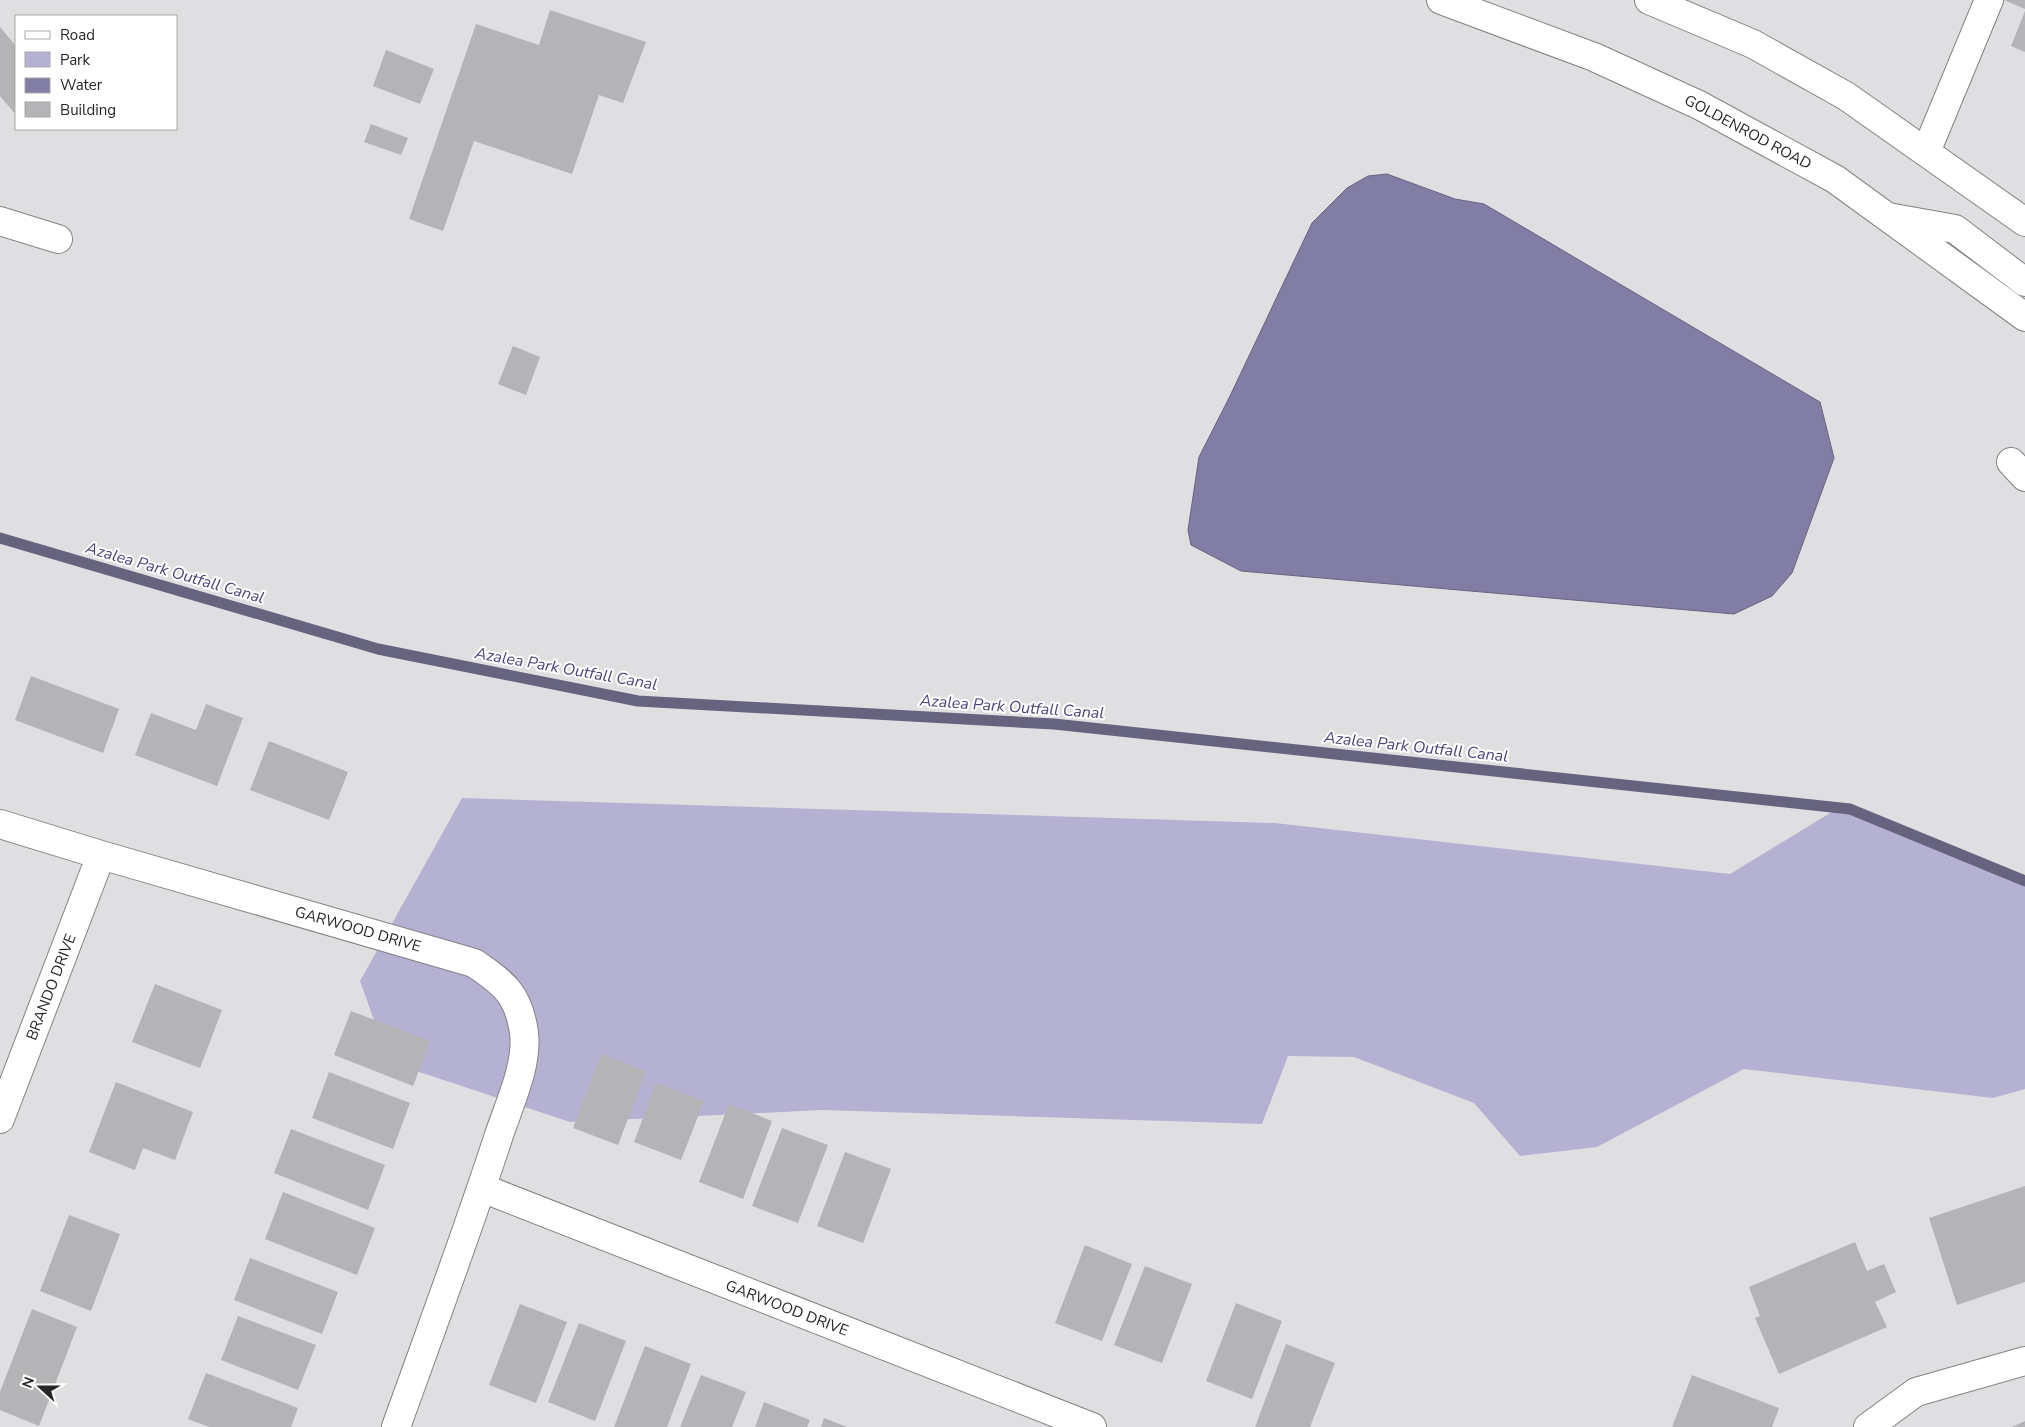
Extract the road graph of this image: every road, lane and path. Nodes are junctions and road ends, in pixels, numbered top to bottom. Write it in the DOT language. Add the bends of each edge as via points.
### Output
graph roads {
  1 [pos="1442,0"];
  2 [pos="1649,0"];
  3 [pos="1989,0"];
  4 [pos="1926,152"];
  5 [pos="1888,217"];
  6 [pos="0,221"];
  7 [pos="2025,222"];
  8 [pos="58,239"];
  9 [pos="2025,282"];
  10 [pos="2025,317"];
  11 [pos="0,824"];
  12 [pos="101,855"];
  13 [pos="0,1118"];
  14 [pos="482,1188"];
  15 [pos="2025,1361"];
  16 [pos="396,1427"];
  17 [pos="1092,1427"];
  18 [pos="1868,1427"];
  1 -- 5 [label="street, GOLDENROD ROAD" via="1594,57 1699,105 1835,179"];
  2 -- 4 [label="street" via="1761,49 1846,96"];
  3 -- 4 [label="street"];
  4 -- 7 [label="street"];
  5 -- 9 [label="street" via="1955,229"];
  5 -- 10 [label="street, GOLDENROD ROAD"];
  6 -- 8 [label="street"];
  11 -- 12 [label="street, GARWOOD DRIVE"];
  12 -- 13 [label="street, BRANDO DRIVE"];
  12 -- 14 [label="street, GARWOOD DRIVE" via="474,963 500,980 517,1002 524,1034 522,1065"];
  14 -- 16 [label="street, GARWOOD DRIVE"];
  14 -- 17 [label="street, GARWOOD DRIVE"];
  15 -- 18 [label="street" via="1916,1392"];
}
